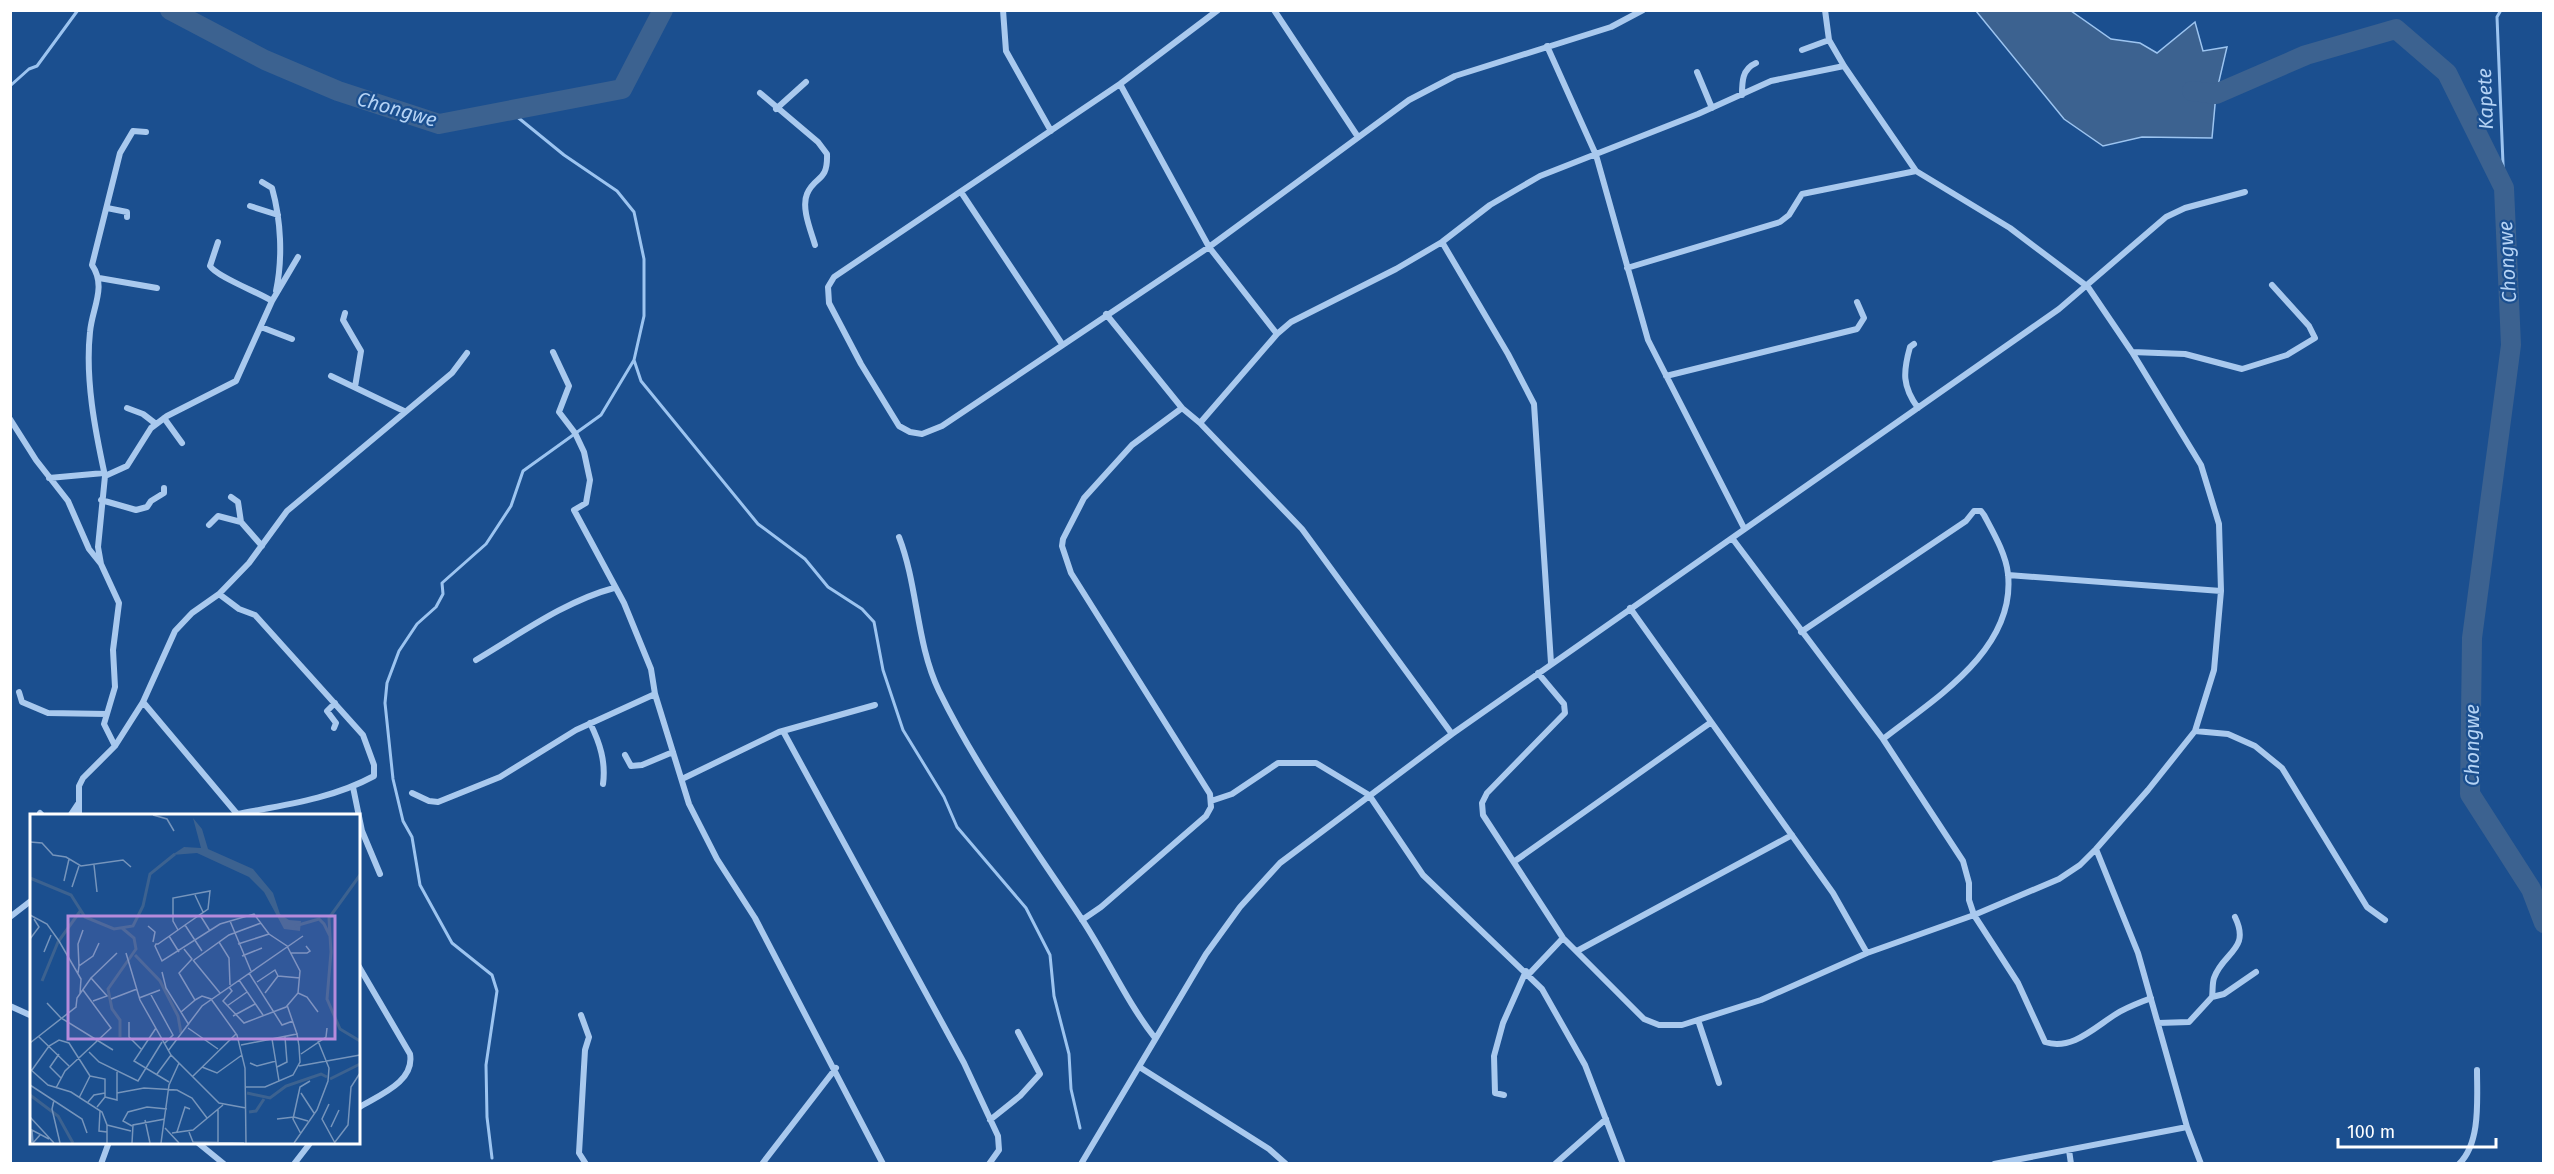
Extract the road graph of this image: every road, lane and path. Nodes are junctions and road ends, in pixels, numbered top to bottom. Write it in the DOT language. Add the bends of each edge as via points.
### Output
graph roads {
  1 [pos="1003,10"];
  2 [pos="1218,10"];
  3 [pos="1274,10"];
  4 [pos="1643,10"];
  5 [pos="1825,10"];
  6 [pos="1829,40"];
  7 [pos="1547,46"];
  8 [pos="1802,50"];
  9 [pos="1756,63"];
  10 [pos="1844,66"];
  11 [pos="1697,72"];
  12 [pos="806,82"];
  13 [pos="1120,84"];
  14 [pos="760,93"];
  15 [pos="1742,95"];
  16 [pos="1712,108"];
  17 [pos="776,109"];
  18 [pos="1051,131"];
  19 [pos="146,132"];
  20 [pos="1358,137"];
  21 [pos="1596,155"];
  22 [pos="1916,171"];
  23 [pos="262,183"];
  24 [pos="961,192"];
  25 [pos="2245,192"];
  26 [pos="250,206"];
  27 [pos="106,208"];
  28 [pos="278,215"];
  29 [pos="127,217"];
  30 [pos="218,242"];
  31 [pos="1442,242"];
  32 [pos="814,245"];
  33 [pos="1209,247"];
  34 [pos="298,256"];
  35 [pos="1627,268"];
  36 [pos="99,278"];
  37 [pos="2272,285"];
  38 [pos="2088,287"];
  39 [pos="157,288"];
  40 [pos="273,299"];
  41 [pos="1857,302"];
  42 [pos="345,313"];
  43 [pos="1106,314"];
  44 [pos="261,327"];
  45 [pos="1277,334"];
  46 [pos="292,339"];
  47 [pos="1062,344"];
  48 [pos="1914,345"];
  49 [pos="554,352"];
  50 [pos="2132,352"];
  51 [pos="467,353"];
  52 [pos="331,376"];
  53 [pos="1666,376"];
  54 [pos="355,387"];
  55 [pos="127,408"];
  56 [pos="1182,408"];
  57 [pos="1918,408"];
  58 [pos="404,411"];
  59 [pos="164,418"];
  60 [pos="10,419"];
  61 [pos="1200,423"];
  62 [pos="156,424"];
  63 [pos="182,443"];
  64 [pos="104,475"];
  65 [pos="50,478"];
  66 [pos="164,488"];
  67 [pos="231,497"];
  68 [pos="101,500"];
  69 [pos="241,522"];
  70 [pos="208,525"];
  71 [pos="1744,528"];
  72 [pos="899,537"];
  73 [pos="1732,538"];
  74 [pos="262,546"];
  75 [pos="101,564"];
  76 [pos="2008,575"];
  77 [pos="614,588"];
  78 [pos="2221,591"];
  79 [pos="219,594"];
  80 [pos="1630,608"];
  81 [pos="1801,632"];
  82 [pos="476,660"];
  83 [pos="1551,663"];
  84 [pos="1538,673"];
  85 [pos="19,692"];
  86 [pos="656,694"];
  87 [pos="143,702"];
  88 [pos="335,703"];
  89 [pos="874,705"];
  90 [pos="107,714"];
  91 [pos="590,723"];
  92 [pos="1710,723"];
  93 [pos="334,728"];
  94 [pos="783,731"];
  95 [pos="2195,731"];
  96 [pos="1452,734"];
  97 [pos="1883,739"];
  98 [pos="115,746"];
  99 [pos="673,752"];
  100 [pos="625,755"];
  101 [pos="682,779"];
  102 [pos="603,784"];
  103 [pos="353,787"];
  104 [pos="412,794"];
  105 [pos="1369,795"];
  106 [pos="1212,801"];
  107 [pos="79,803"];
  108 [pos="71,814"];
  109 [pos="79,814"];
  110 [pos="237,814"];
  111 [pos="243,814"];
  112 [pos="359,814"];
  113 [pos="360,821"];
  114 [pos="1792,835"];
  115 [pos="2096,849"];
  116 [pos="1515,861"];
  117 [pos="380,874"];
  118 [pos="30,902"];
  119 [pos="1974,915"];
  120 [pos="10,917"];
  121 [pos="2235,917"];
  122 [pos="1082,920"];
  123 [pos="2385,920"];
  124 [pos="1563,938"];
  125 [pos="1577,951"];
  126 [pos="1867,953"];
  127 [pos="360,968"];
  128 [pos="2256,972"];
  129 [pos="1527,973"];
  130 [pos="2212,997"];
  131 [pos="2151,998"];
  132 [pos="10,1006"];
  133 [pos="30,1015"];
  134 [pos="581,1015"];
  135 [pos="1698,1020"];
  136 [pos="2158,1023"];
  137 [pos="1018,1032"];
  138 [pos="1155,1038"];
  139 [pos="836,1068"];
  140 [pos="1141,1068"];
  141 [pos="2477,1070"];
  142 [pos="1719,1083"];
  143 [pos="1504,1095"];
  144 [pos="360,1107"];
  145 [pos="1606,1119"];
  146 [pos="990,1120"];
  147 [pos="2187,1127"];
  148 [pos="110,1144"];
  149 [pos="199,1144"];
  150 [pos="310,1144"];
  151 [pos="2069,1150"];
  152 [pos="101,1164"];
  153 [pos="224,1164"];
  154 [pos="294,1164"];
  155 [pos="586,1164"];
  156 [pos="762,1164"];
  157 [pos="883,1164"];
  158 [pos="988,1164"];
  159 [pos="1082,1164"];
  160 [pos="1286,1164"];
  161 [pos="1555,1164"];
  162 [pos="1623,1164"];
  163 [pos="1994,1164"];
  164 [pos="2071,1164"];
  165 [pos="2201,1164"];
  166 [pos="2459,1164"];
  1 -- 18 [label="street" via="1006,51"];
  2 -- 13 [label="street"];
  3 -- 20 [label="street"];
  4 -- 7 [label="street" via="1611,27"];
  5 -- 6 [label="street"];
  6 -- 8 [label="street"];
  6 -- 10 [label="street"];
  7 -- 20 [label="street" via="1455,76 1409,100"];
  7 -- 21 [label="street"];
  9 -- 15 [label="street" via="1749,66 1742,78"];
  10 -- 15 [label="street" via="1771,81"];
  10 -- 22 [label="street"];
  11 -- 16 [label="street"];
  12 -- 17 [label="street"];
  13 -- 18 [label="street"];
  13 -- 33 [label="street"];
  14 -- 17 [label="street"];
  15 -- 16 [label="street"];
  16 -- 21 [label="street"];
  17 -- 32 [label="street" via="827,153 826,173 807,192 805,203"];
  18 -- 24 [label="street"];
  19 -- 27 [label="street" via="133,131 120,153"];
  20 -- 33 [label="street"];
  21 -- 31 [label="street" via="1540,176 1490,205"];
  21 -- 35 [label="street"];
  22 -- 35 [label="street" via="1802,194 1789,216 1780,222"];
  22 -- 38 [label="street" via="2010,228"];
  23 -- 28 [label="street" via="272,188"];
  24 -- 47 [label="street"];
  24 -- 47 [label="street" via="844,269 828,287 829,303 844,334 899,426 922,434 942,426"];
  25 -- 38 [label="street" via="2166,217"];
  26 -- 28 [label="street"];
  27 -- 29 [label="street" via="127,212"];
  27 -- 36 [label="street" via="92,265"];
  28 -- 40 [label="street" via="278,280"];
  30 -- 40 [label="street" via="210,266 215,273"];
  31 -- 45 [label="street" via="1291,322"];
  31 -- 83 [label="street" via="1534,404"];
  33 -- 43 [label="street"];
  33 -- 45 [label="street"];
  34 -- 40 [label="street"];
  35 -- 53 [label="street" via="1648,340"];
  36 -- 39 [label="street"];
  36 -- 64 [label="street" via="89,359"];
  37 -- 50 [label="street" via="2315,338 2287,355 2242,369 2185,354"];
  38 -- 50 [label="street"];
  38 -- 57 [label="street"];
  40 -- 44 [label="street"];
  41 -- 53 [label="street" via="1864,318 1857,329"];
  42 -- 54 [label="street" via="343,320 361,351"];
  43 -- 47 [label="street"];
  43 -- 56 [label="street"];
  44 -- 46 [label="street"];
  44 -- 59 [label="street" via="236,381"];
  45 -- 61 [label="street"];
  48 -- 57 [label="street" via="1903,372 1910,397"];
  49 -- 77 [label="street" via="569,386 559,412 582,446 590,480 586,503 574,510"];
  50 -- 78 [label="street" via="2201,465 2219,524"];
  51 -- 58 [label="street" via="452,373"];
  52 -- 54 [label="street"];
  53 -- 71 [label="street"];
  54 -- 58 [label="street"];
  55 -- 62 [label="street"];
  56 -- 61 [label="street"];
  56 -- 106 [label="street" via="1132,445 1084,498 1062,546 1071,573"];
  57 -- 71 [label="street"];
  58 -- 74 [label="street" via="287,511"];
  59 -- 62 [label="street"];
  59 -- 63 [label="street"];
  60 -- 65 [label="street"];
  61 -- 96 [label="street" via="1302,529"];
  62 -- 64 [label="street" via="127,466"];
  64 -- 65 [label="street"];
  64 -- 68 [label="street"];
  65 -- 75 [label="street" via="68,501 89,549"];
  66 -- 68 [label="street" via="164,493 147,507 136,510"];
  67 -- 69 [label="street" via="238,502"];
  68 -- 75 [label="street"];
  69 -- 70 [label="street" via="218,516"];
  69 -- 74 [label="street"];
  71 -- 73 [label="street"];
  72 -- 122 [label="street" via="909,563 938,689 1003,803"];
  73 -- 80 [label="street"];
  73 -- 81 [label="street"];
  74 -- 79 [label="street"];
  75 -- 90 [label="street" via="119,603 114,687"];
  76 -- 78 [label="street"];
  76 -- 81 [label="street" via="1990,527 1981,511 1974,511 1966,521"];
  76 -- 97 [label="street" via="2006,610 2000,626 1975,662 1953,685"];
  77 -- 82 [label="street" via="568,606"];
  77 -- 86 [label="street" via="651,669"];
  78 -- 95 [label="street" via="2214,670"];
  79 -- 87 [label="street" via="192,613 175,632"];
  79 -- 88 [label="street" via="238,609 255,615"];
  80 -- 83 [label="street"];
  80 -- 92 [label="street"];
  81 -- 97 [label="street"];
  83 -- 84 [label="street"];
  84 -- 96 [label="street"];
  84 -- 116 [label="street" via="1564,704 1565,713 1493,785 1482,803 1483,815"];
  85 -- 90 [label="street" via="22,702 48,713"];
  86 -- 91 [label="street"];
  86 -- 99 [label="street"];
  87 -- 98 [label="street"];
  87 -- 110 [label="street"];
  88 -- 93 [label="street" via="327,711 336,723"];
  88 -- 103 [label="street" via="363,735 374,765 374,776"];
  89 -- 94 [label="street"];
  90 -- 98 [label="street" via="104,724"];
  91 -- 102 [label="street" via="600,744"];
  91 -- 104 [label="street" via="500,777 438,802"];
  92 -- 114 [label="street"];
  92 -- 116 [label="street"];
  94 -- 101 [label="street"];
  94 -- 146 [label="street" via="934,1005"];
  95 -- 115 [label="street"];
  95 -- 123 [label="street" via="2228,734 2255,746 2282,768 2367,907"];
  96 -- 105 [label="street"];
  97 -- 119 [label="street" via="1962,861"];
  98 -- 107 [label="street" via="83,778"];
  99 -- 100 [label="street" via="631,766"];
  99 -- 101 [label="street"];
  101 -- 139 [label="street" via="689,804 717,859 755,918"];
  103 -- 111 [label="street"];
  103 -- 112 [label="street"];
  105 -- 106 [label="street" via="1316,763 1278,763 1232,794"];
  105 -- 129 [label="street" via="1424,876"];
  105 -- 138 [label="street" via="1280,863 1240,907"];
  106 -- 122 [label="street" via="1206,816"];
  107 -- 108 [label="street"];
  107 -- 109 [label="street"];
  113 -- 117 [label="street"];
  114 -- 125 [label="street"];
  114 -- 126 [label="street" via="1833,893"];
  115 -- 119 [label="street" via="2059,879"];
  115 -- 131 [label="street" via="2138,953"];
  116 -- 124 [label="street"];
  118 -- 120 [label="street"];
  119 -- 126 [label="street"];
  119 -- 131 [label="street" via="2018,983 2045,1042 2071,1042"];
  121 -- 130 [label="street" via="2241,928 2239,945 2221,964 2213,980"];
  122 -- 138 [label="street"];
  124 -- 125 [label="street"];
  124 -- 129 [label="street"];
  125 -- 135 [label="street" via="1644,1019 1659,1025"];
  126 -- 135 [label="street" via="1761,1000"];
  127 -- 144 [label="street" via="412,1061 406,1078"];
  128 -- 130 [label="street" via="2224,994"];
  129 -- 143 [label="street" via="1503,1023 1494,1056 1495,1093"];
  129 -- 145 [label="street" via="1542,989 1585,1065"];
  130 -- 136 [label="street" via="2189,1022"];
  131 -- 136 [label="street"];
  132 -- 133 [label="street"];
  134 -- 155 [label="street" via="589,1037 579,1153"];
  135 -- 142 [label="street"];
  136 -- 147 [label="street"];
  137 -- 146 [label="street" via="1040,1074"];
  138 -- 140 [label="street"];
  139 -- 156 [label="street"];
  139 -- 157 [label="street"];
  140 -- 159 [label="street"];
  140 -- 160 [label="street" via="1269,1149"];
  141 -- 166 [label="street" via="2473,1140"];
  145 -- 161 [label="street"];
  145 -- 162 [label="street"];
  146 -- 158 [label="street" via="998,1136 999,1150"];
  147 -- 151 [label="street"];
  147 -- 165 [label="street"];
  148 -- 152 [label="street"];
  149 -- 153 [label="street"];
  150 -- 154 [label="street"];
  151 -- 163 [label="street"];
  151 -- 164 [label="street"];
}
